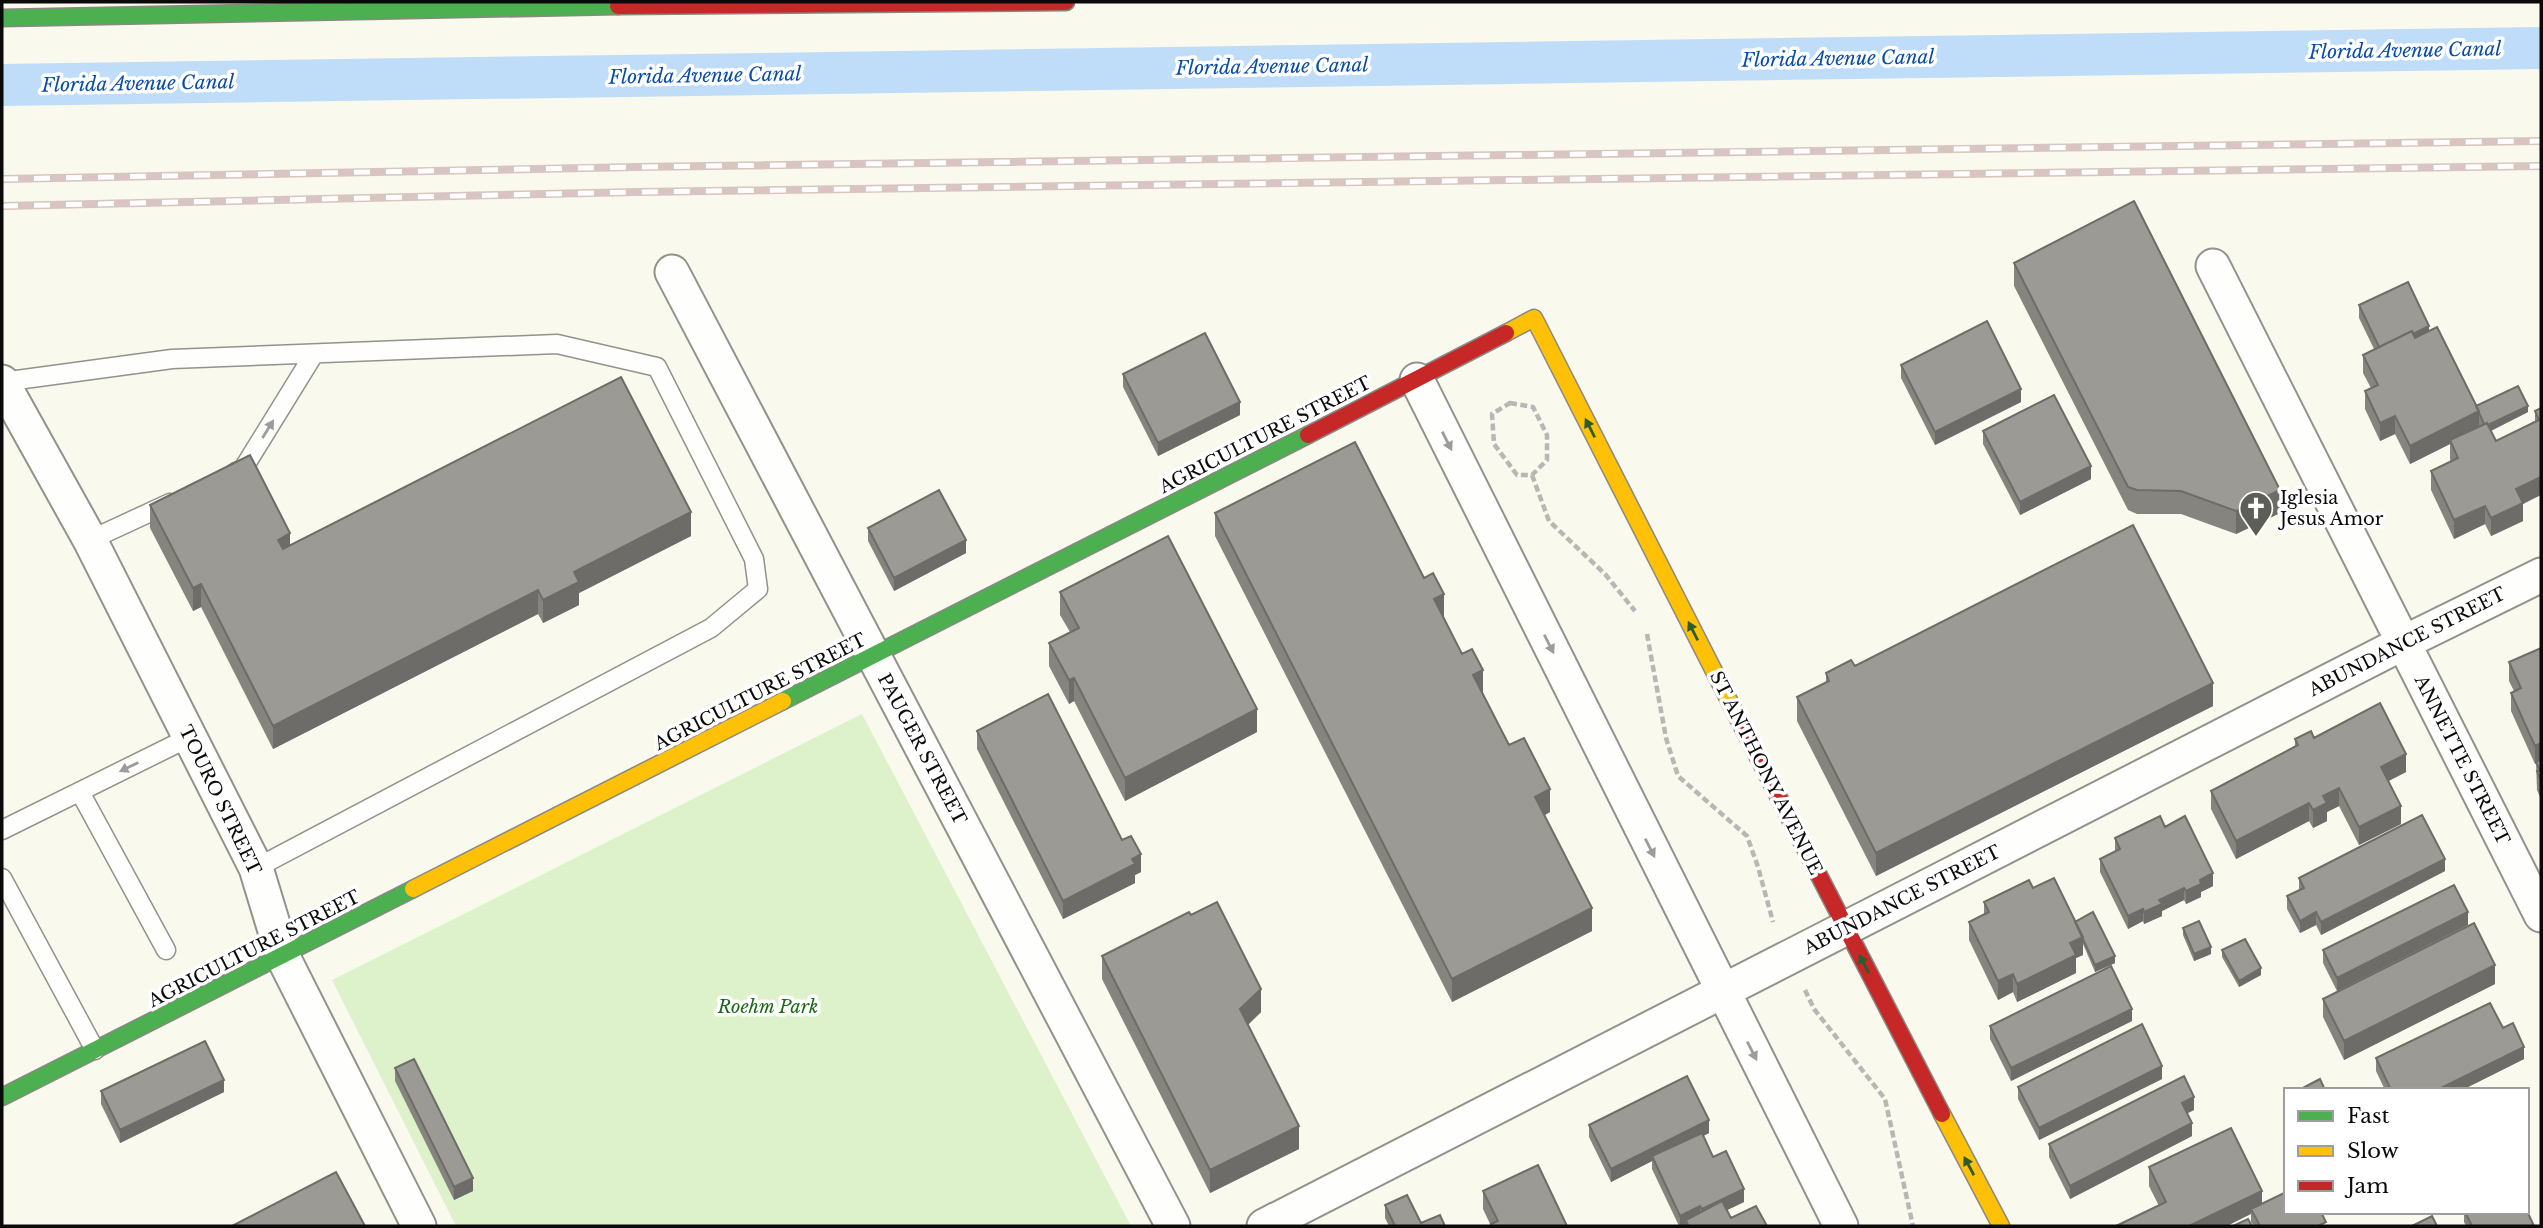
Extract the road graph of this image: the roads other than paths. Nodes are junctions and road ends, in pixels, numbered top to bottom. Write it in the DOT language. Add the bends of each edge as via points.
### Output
graph roads {
  1 [pos="1066,2"];
  2 [pos="543,4"];
  3 [pos="2,18"];
  4 [pos="2213,267"];
  5 [pos="672,272"];
  6 [pos="1534,318"];
  7 [pos="314,354"];
  8 [pos="1416,380"];
  9 [pos="2,382"];
  10 [pos="220,480"];
  11 [pos="184,496"];
  12 [pos="90,540"];
  13 [pos="2541,575"];
  14 [pos="2403,643"];
  15 [pos="873,656"];
  16 [pos="190,737"];
  17 [pos="80,792"];
  18 [pos="2,830"];
  19 [pos="256,868"];
  20 [pos="2,878"];
  21 [pos="2541,915"];
  22 [pos="1845,929"];
  23 [pos="166,950"];
  24 [pos="283,957"];
  25 [pos="1722,992"];
  26 [pos="95,1050"];
  27 [pos="2,1097"];
  28 [pos="419,1226"];
  29 [pos="1173,1226"];
  30 [pos="1264,1226"];
  31 [pos="1841,1226"];
  32 [pos="2001,1226"];
  1 -- 2 [label="street"];
  2 -- 3 [label="street"];
  4 -- 14 [label="street, ANNETTE STREET"];
  5 -- 15 [label="street, PAUGER STREET"];
  6 -- 8 [label="street, AGRICULTURE STREET"];
  22 -- 6 [label="street, ST ANTHONY AVENUE, one-way"];
  7 -- 9 [label="lane" via="172,359"];
  10 -- 7 [label="lane, one-way" via="243,469"];
  7 -- 19 [label="lane" via="557,344 657,368 754,559 758,589 711,628"];
  8 -- 15 [label="street, AGRICULTURE STREET"];
  8 -- 25 [label="street, one-way"];
  9 -- 12 [label="street, TOURO STREET"];
  11 -- 12 [label="lane"];
  12 -- 16 [label="street, TOURO STREET"];
  13 -- 14 [label="street, ABUNDANCE STREET"];
  14 -- 21 [label="street, ANNETTE STREET"];
  14 -- 22 [label="street, ABUNDANCE STREET"];
  15 -- 24 [label="street, AGRICULTURE STREET"];
  15 -- 29 [label="street, PAUGER STREET"];
  16 -- 17 [label="lane, one-way"];
  16 -- 19 [label="street, TOURO STREET"];
  17 -- 18 [label="lane"];
  17 -- 23 [label="lane"];
  19 -- 24 [label="street, TOURO STREET"];
  20 -- 26 [label="lane"];
  22 -- 25 [label="street, ABUNDANCE STREET"];
  32 -- 22 [label="street, ST ANTHONY AVENUE, one-way"];
  24 -- 26 [label="street, AGRICULTURE STREET"];
  24 -- 28 [label="street, TOURO STREET"];
  25 -- 30 [label="street, ABUNDANCE STREET"];
  25 -- 31 [label="street, one-way"];
  26 -- 27 [label="street, AGRICULTURE STREET"];
}
